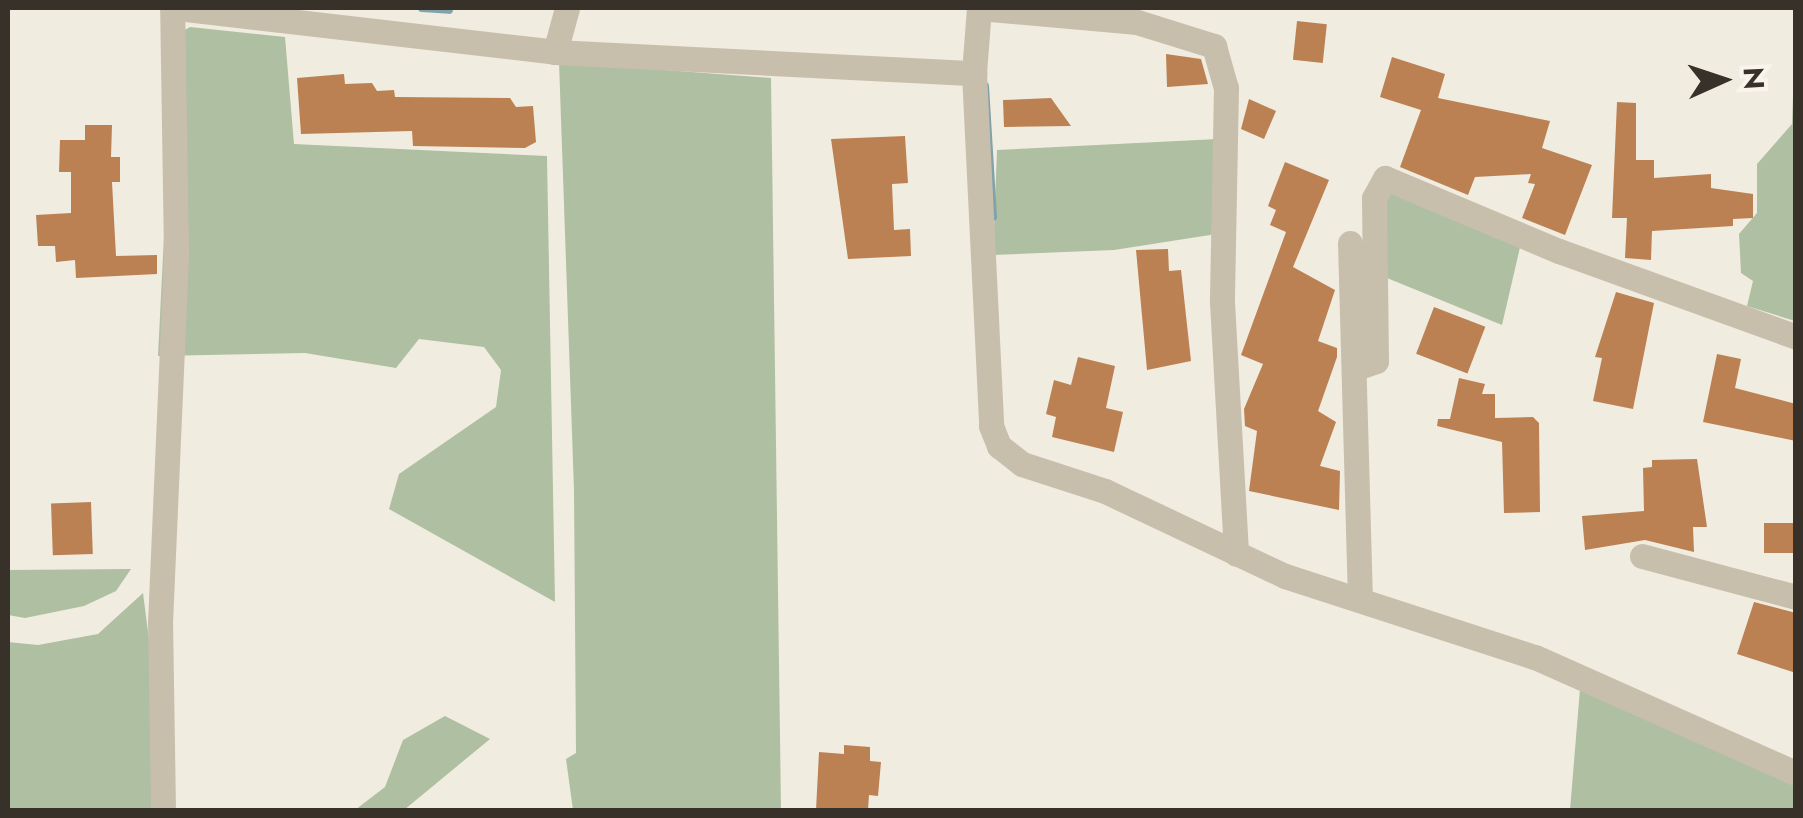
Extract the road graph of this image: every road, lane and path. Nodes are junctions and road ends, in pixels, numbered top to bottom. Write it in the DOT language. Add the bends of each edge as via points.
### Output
graph roads {
  1 [pos="175,8"];
  2 [pos="567,8"];
  3 [pos="980,8"];
  4 [pos="555,52"];
  5 [pos="974,73"];
  6 [pos="1350,243"];
  7 [pos="1796,337"];
  8 [pos="1356,368"];
  9 [pos="1236,554"];
  10 [pos="1642,556"];
  11 [pos="1796,597"];
  12 [pos="1360,599"];
  13 [pos="1796,772"];
  14 [pos="163,810"];
  1 -- 4 [label="street"];
  1 -- 14 [label="street" via="176,252 160,623"];
  2 -- 4 [label="street"];
  3 -- 5 [label="street"];
  3 -- 9 [label="street" via="1137,22 1214,46 1226,88 1222,302"];
  4 -- 5 [label="street"];
  5 -- 9 [label="street" via="991,426 999,446 1022,464 1105,491"];
  6 -- 8 [label="street"];
  7 -- 8 [label="street" via="1559,251 1385,178 1374,198 1376,360"];
  8 -- 12 [label="street"];
  9 -- 12 [label="street"];
  10 -- 11 [label="street"];
  12 -- 13 [label="street" via="1536,657"];
}
